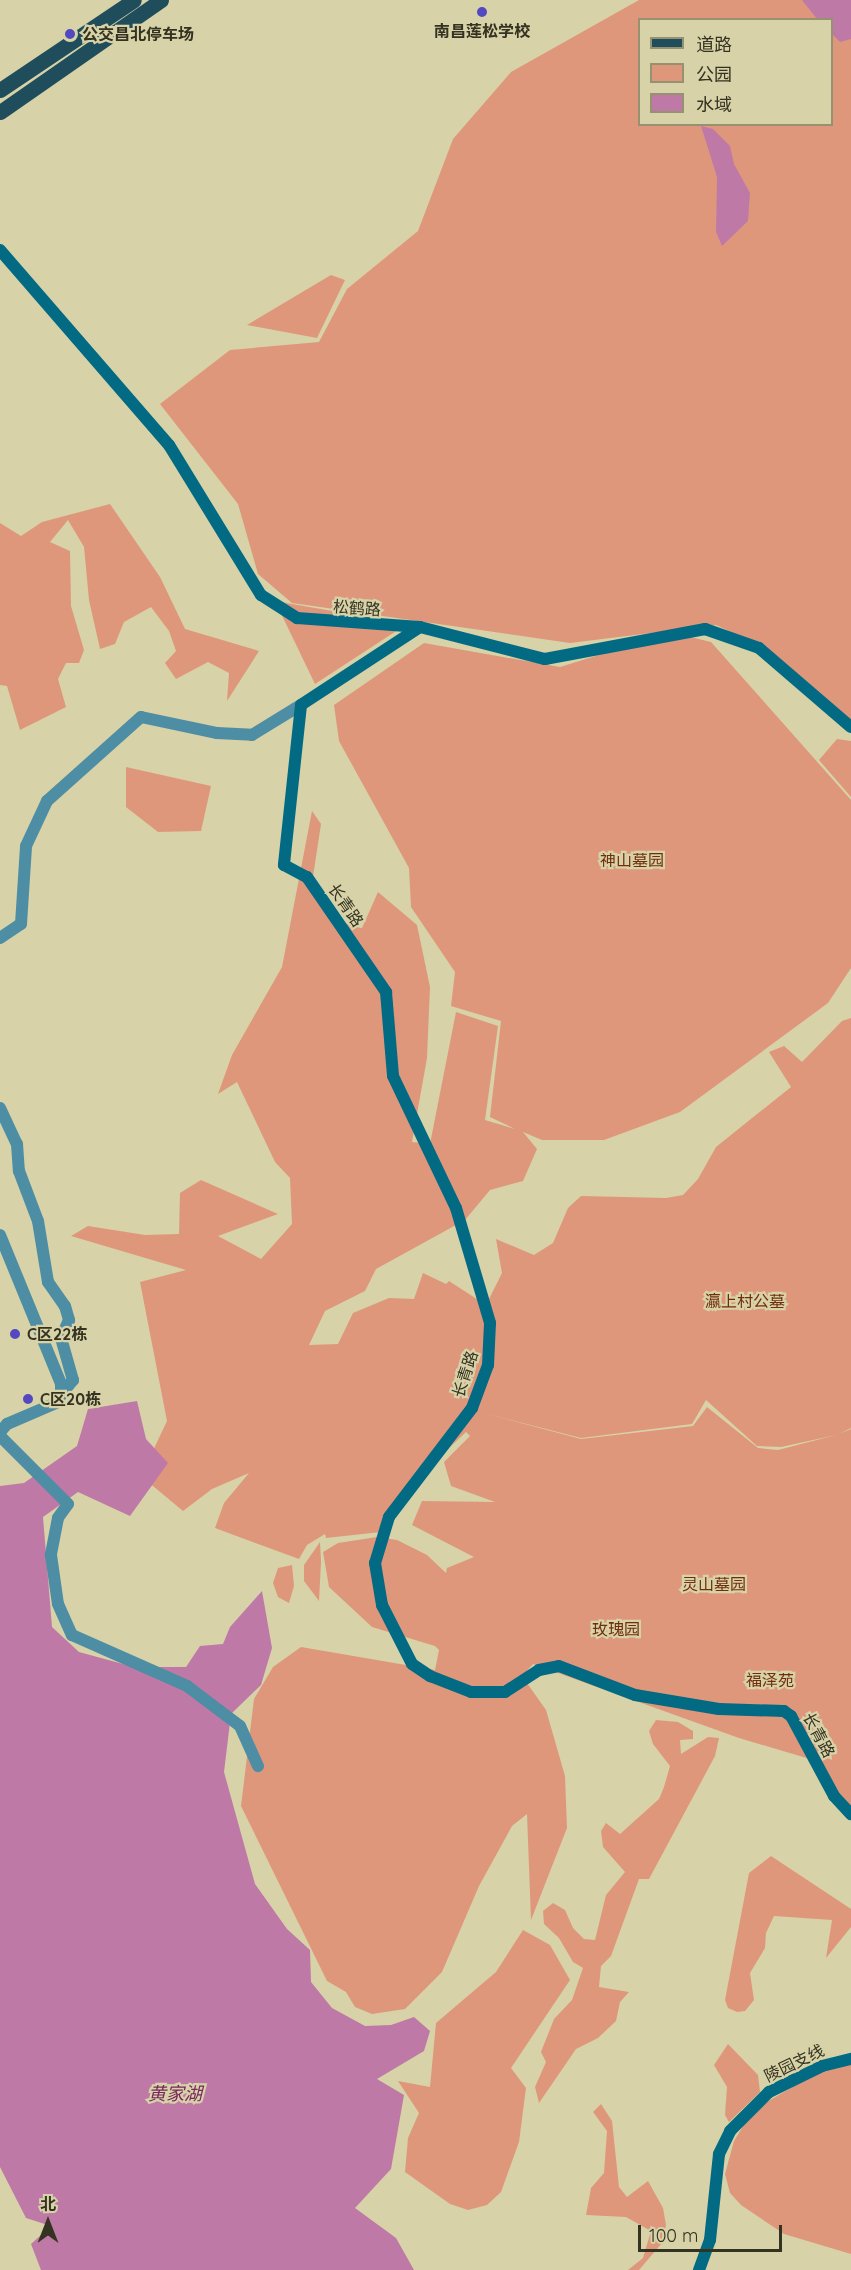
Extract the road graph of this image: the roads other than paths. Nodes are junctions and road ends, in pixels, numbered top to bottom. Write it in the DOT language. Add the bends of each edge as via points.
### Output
graph roads {
  1 [pos="134,0"];
  2 [pos="161,0"];
  3 [pos="0,90"];
  4 [pos="0,112"];
  5 [pos="0,250"];
  6 [pos="420,627"];
  7 [pos="301,705"];
  8 [pos="851,727"];
  9 [pos="0,938"];
  10 [pos="0,1108"];
  11 [pos="11,1134"];
  12 [pos="0,1142"];
  13 [pos="0,1235"];
  14 [pos="61,1395"];
  15 [pos="0,1434"];
  16 [pos="258,1766"];
  17 [pos="851,1814"];
  18 [pos="851,2059"];
  19 [pos="699,2270"];
  1 -- 3 [label="main road"];
  2 -- 4 [label="main road"];
  5 -- 6 [label="street, 松鹤路" via="169,445 261,595 308,621"];
  6 -- 7 [label="street"];
  6 -- 8 [label="street, 松鹤路" via="545,659 705,628 759,648"];
  7 -- 9 [label="street" via="252,735 217,733 141,717 47,801 26,846 21,924"];
  7 -- 17 [label="street, 长青路" via="284,865 307,877 386,992 393,1076 456,1208 490,1323 488,1365 472,1408 397,1504 380,1544 375,1563 390,1627 412,1664 430,1676 471,1692 505,1692 539,1670 559,1666 635,1695 719,1708 784,1711 791,1716 834,1796"];
  10 -- 11 [label="street"];
  11 -- 12 [label="street"];
  11 -- 14 [label="street" via="19,1153 25,1193 38,1221 48,1282 65,1306 69,1320 61,1338 73,1380"];
  13 -- 14 [label="street" via="61,1383"];
  14 -- 15 [label="street" via="56,1403 8,1424"];
  15 -- 16 [label="street" via="68,1504 58,1518 51,1554 58,1604 72,1635 187,1686 240,1726"];
  18 -- 19 [label="street, 陵园支线" via="822,2066 769,2092 730,2131 719,2154 710,2240"];
}
